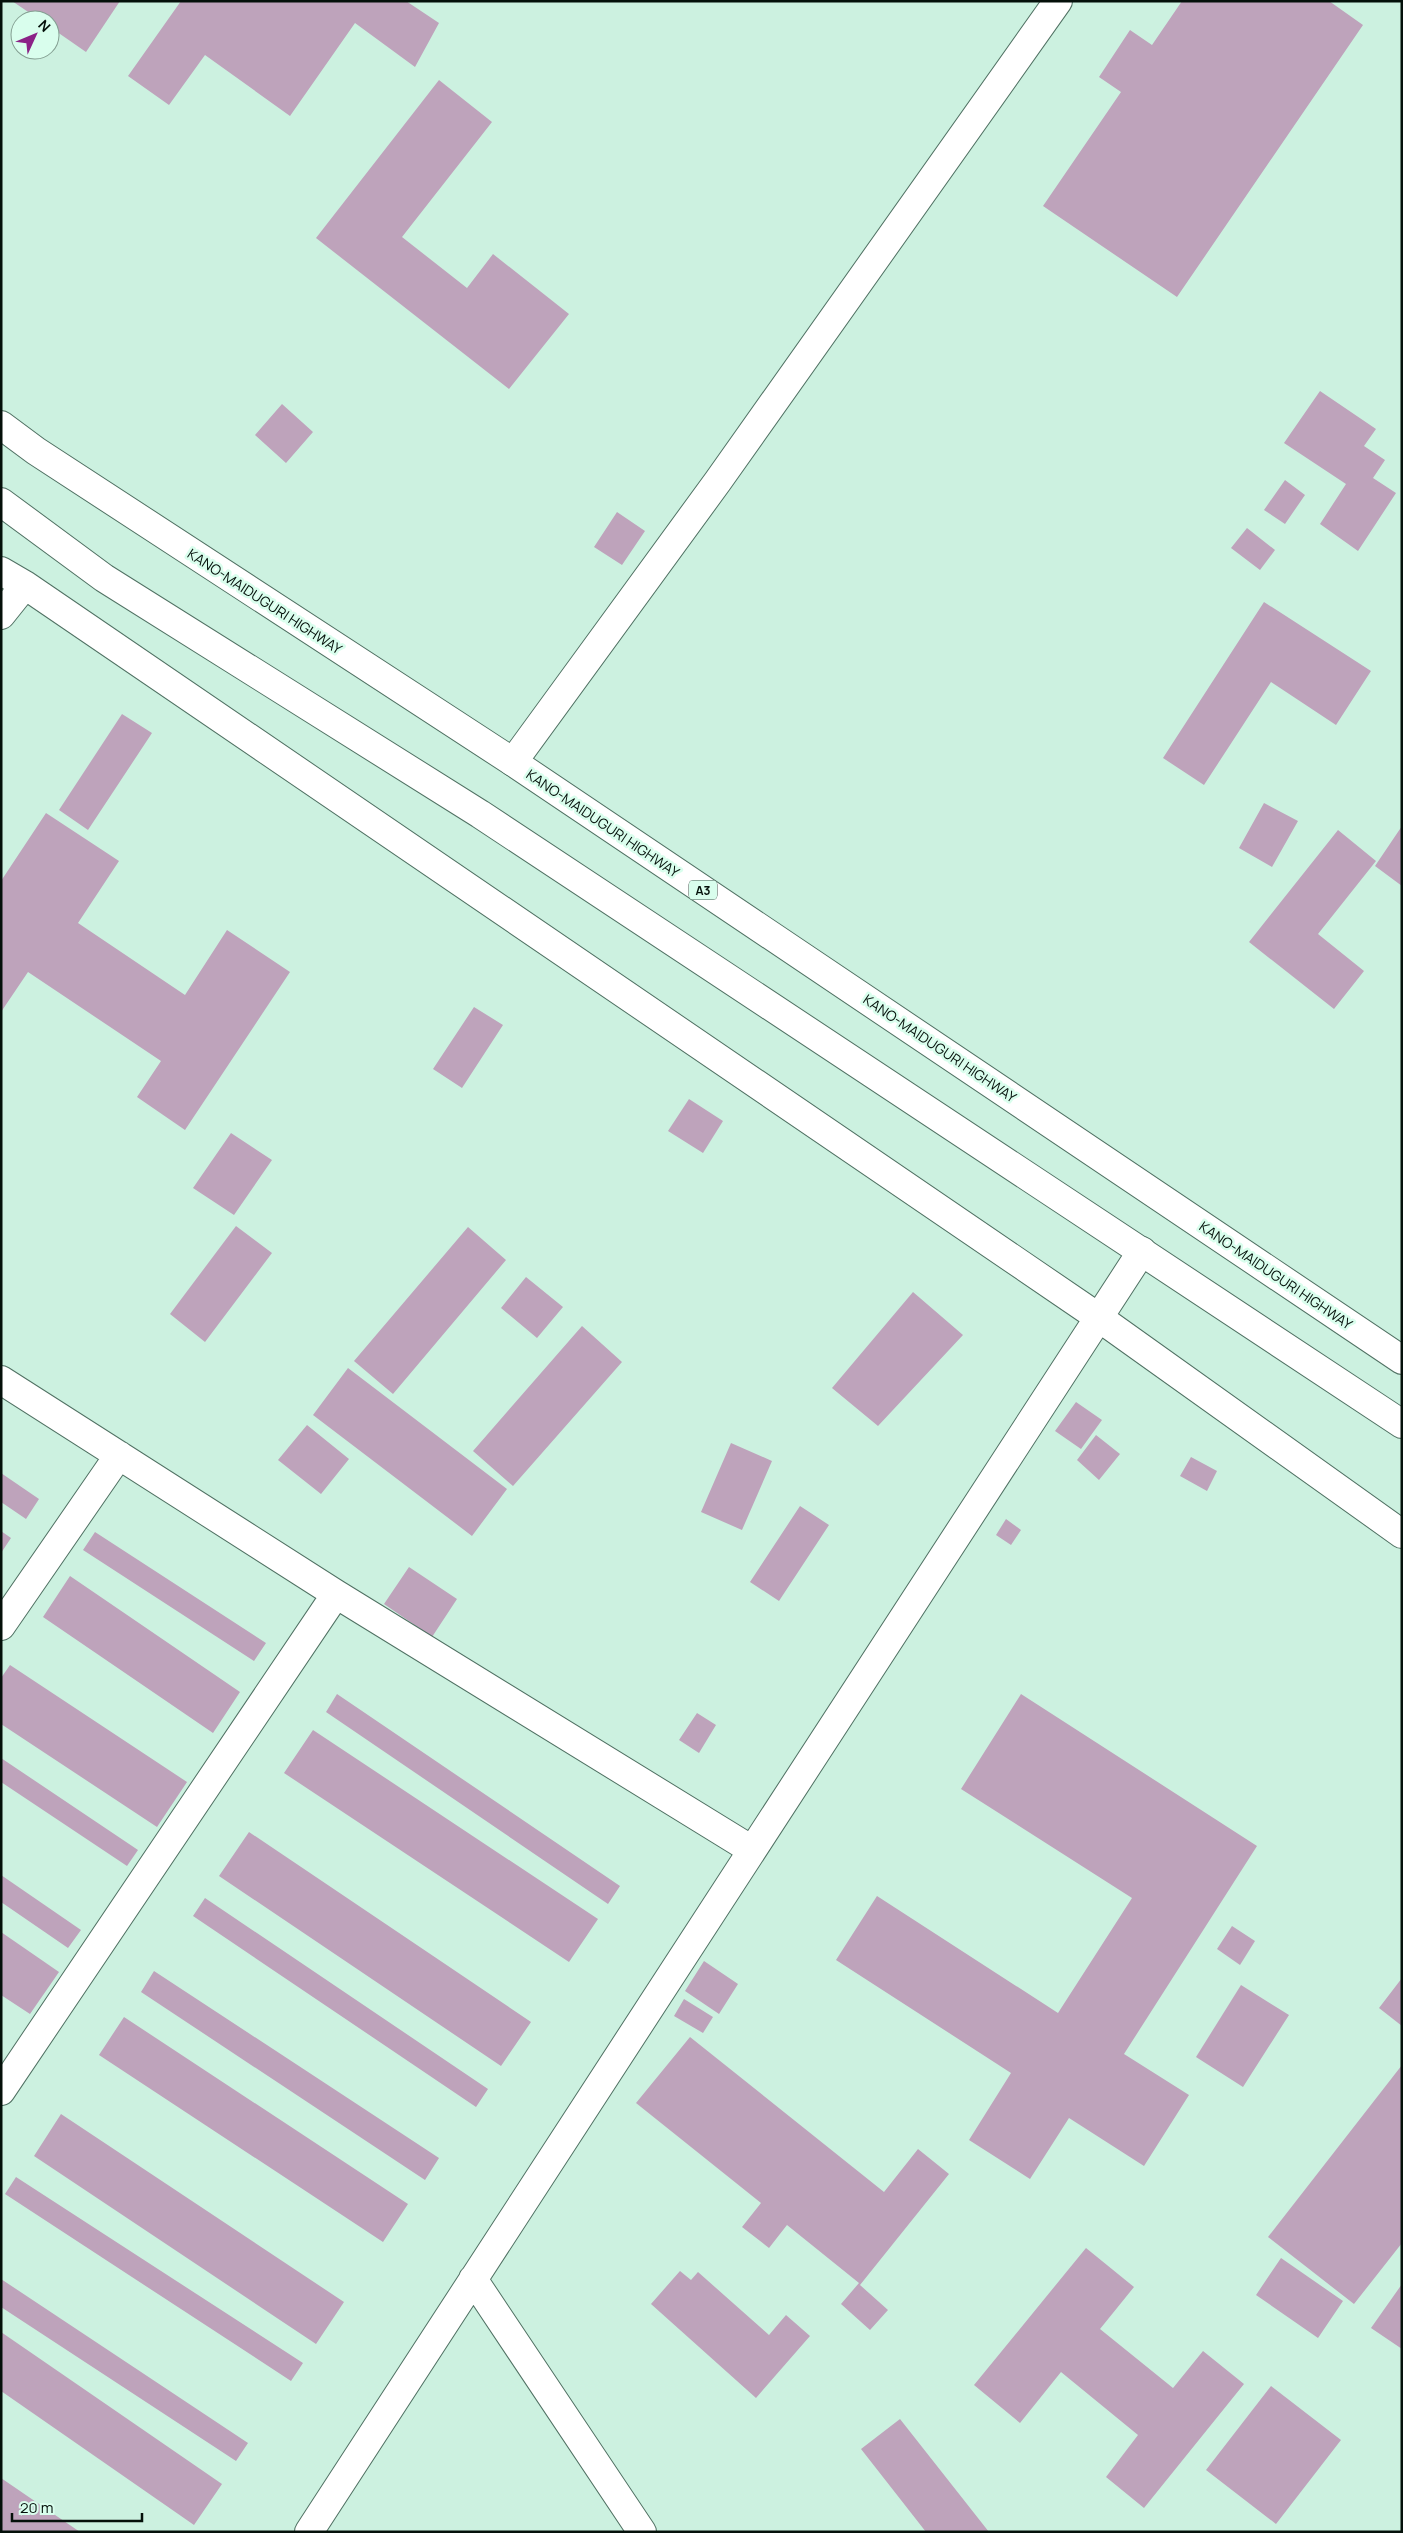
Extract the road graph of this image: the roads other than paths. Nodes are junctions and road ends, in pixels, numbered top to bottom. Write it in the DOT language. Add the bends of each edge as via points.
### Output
graph roads {
  1 [pos="1058,1"];
  2 [pos="1,425"];
  3 [pos="5,511"];
  4 [pos="1,572"];
  5 [pos="25,585"];
  6 [pos="1,616"];
  7 [pos="513,762"];
  8 [pos="1142,1251"];
  9 [pos="1098,1317"];
  10 [pos="1402,1360"];
  11 [pos="1,1380"];
  12 [pos="1402,1424"];
  13 [pos="119,1455"];
  14 [pos="1402,1534"];
  15 [pos="336,1594"];
  16 [pos="1,1626"];
  17 [pos="752,1850"];
  18 [pos="1,2091"];
  19 [pos="473,2279"];
  20 [pos="309,2532"];
  21 [pos="642,2532"];
  1 -- 7 [label="main road" via="718,481"];
  2 -- 7 [label="main road, KANO-MAIDUGURI HIGHWAY / A3"];
  3 -- 8 [label="main road" via="104,578 480,814"];
  4 -- 5 [label="main road"];
  5 -- 6 [label="main road"];
  5 -- 9 [label="main road"];
  7 -- 10 [label="main road, KANO-MAIDUGURI HIGHWAY / A3"];
  8 -- 9 [label="main road"];
  8 -- 12 [label="main road"];
  9 -- 14 [label="main road"];
  9 -- 17 [label="main road"];
  11 -- 13 [label="main road"];
  13 -- 15 [label="main road"];
  13 -- 16 [label="main road"];
  15 -- 17 [label="main road"];
  15 -- 18 [label="main road"];
  17 -- 19 [label="main road"];
  19 -- 20 [label="main road"];
  19 -- 21 [label="main road"];
}
